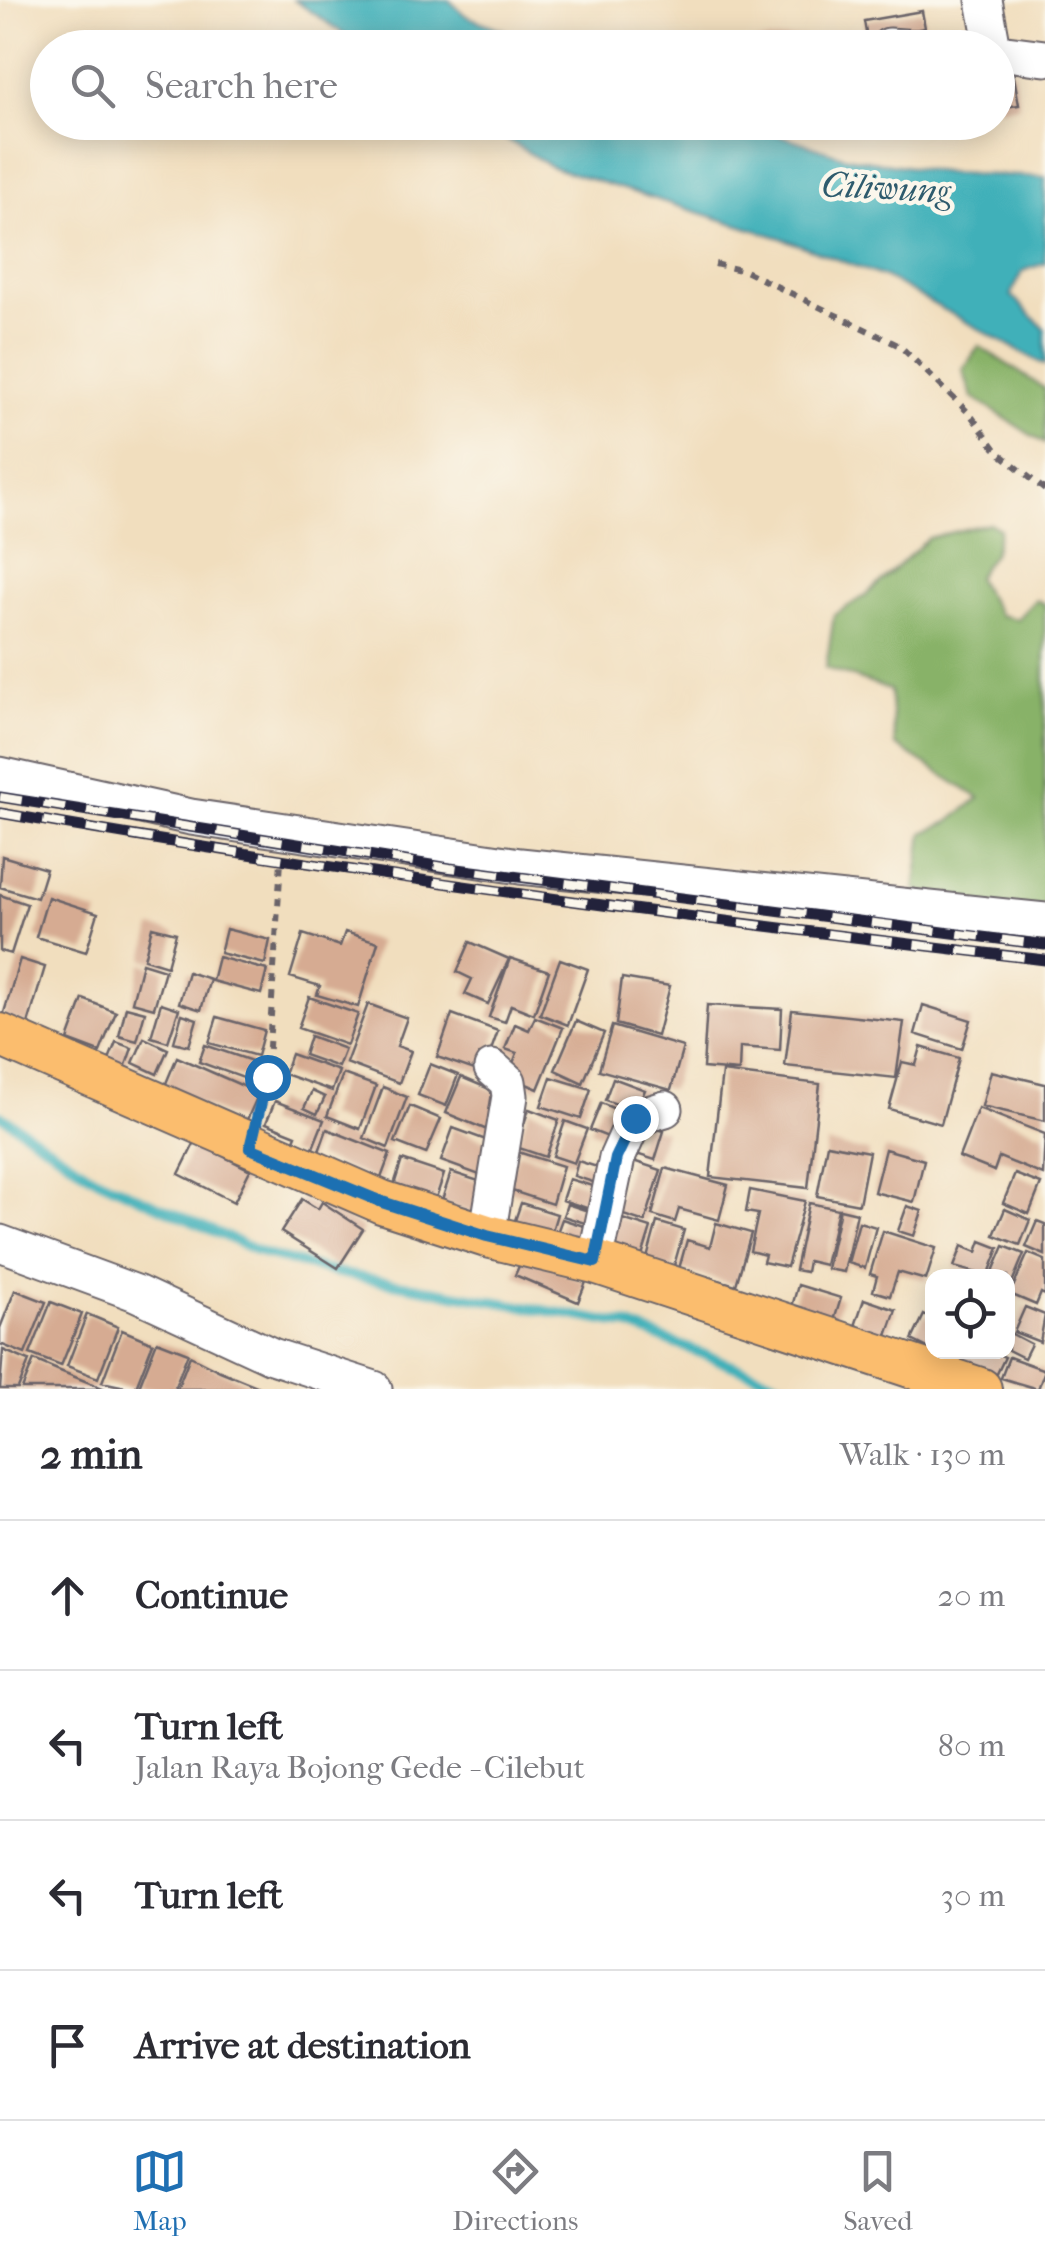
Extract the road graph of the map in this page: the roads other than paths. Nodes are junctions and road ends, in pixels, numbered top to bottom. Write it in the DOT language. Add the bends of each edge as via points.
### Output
graph roads {
  1 [pos="984,0"];
  2 [pos="991,30"];
  3 [pos="1015,53"];
  4 [pos="1045,58"];
  5 [pos="0,775"];
  6 [pos="1045,921"];
  7 [pos="0,1035"];
  8 [pos="492,1068"];
  9 [pos="665,1109"];
  10 [pos="487,1236"];
  11 [pos="0,1243"];
  12 [pos="595,1262"];
  13 [pos="374,1389"];
  14 [pos="980,1389"];
  1 -- 2 [label="street"];
  3 -- 4 [label="street"];
  5 -- 6 [label="street" via="191,818 520,866"];
  7 -- 10 [label="main road" via="250,1148"];
  8 -- 10 [label="street" via="508,1082 510,1096"];
  9 -- 12 [label="street" via="635,1118 616,1158"];
  10 -- 12 [label="main road"];
  11 -- 13 [label="street" via="136,1292 272,1356"];
  12 -- 14 [label="main road"];
}
